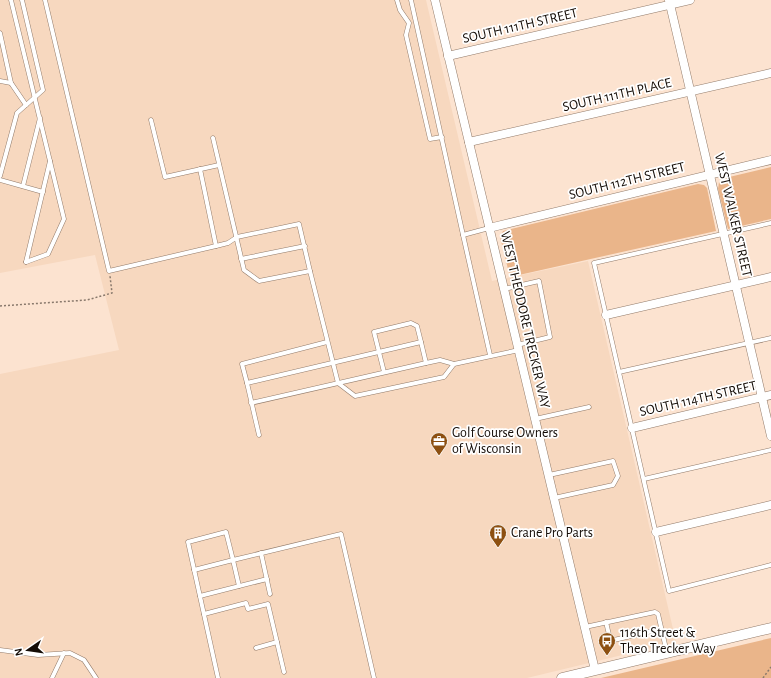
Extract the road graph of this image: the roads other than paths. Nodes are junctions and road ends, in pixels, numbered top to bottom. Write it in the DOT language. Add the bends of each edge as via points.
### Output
graph roads {
  1 [pos="11,0"];
  2 [pos="22,0"];
  3 [pos="45,0"];
  4 [pos="397,0"];
  5 [pos="411,0"];
  6 [pos="435,0"];
  7 [pos="690,0"];
  8 [pos="670,2"];
  9 [pos="416,21"];
  10 [pos="409,23"];
  11 [pos="0,33"];
  12 [pos="448,56"];
  13 [pos="771,73"];
  14 [pos="0,81"];
  15 [pos="11,83"];
  16 [pos="690,91"];
  17 [pos="35,98"];
  18 [pos="26,105"];
  19 [pos="40,116"];
  20 [pos="151,120"];
  21 [pos="442,137"];
  22 [pos="213,138"];
  23 [pos="469,142"];
  24 [pos="50,160"];
  25 [pos="771,160"];
  26 [pos="219,165"];
  27 [pos="200,170"];
  28 [pos="710,174"];
  29 [pos="0,176"];
  30 [pos="0,180"];
  31 [pos="23,186"];
  32 [pos="43,192"];
  33 [pos="771,223"];
  34 [pos="489,228"];
  35 [pos="724,234"];
  36 [pos="463,235"];
  37 [pos="237,237"];
  38 [pos="216,246"];
  39 [pos="305,246"];
  40 [pos="241,260"];
  41 [pos="310,271"];
  42 [pos="771,277"];
  43 [pos="736,285"];
  44 [pos="504,289"];
  45 [pos="606,315"];
  46 [pos="771,338"];
  47 [pos="327,342"];
  48 [pos="421,342"];
  49 [pos="749,343"];
  50 [pos="518,347"];
  51 [pos="379,352"];
  52 [pos="490,355"];
  53 [pos="333,363"];
  54 [pos="426,363"];
  55 [pos="454,364"];
  56 [pos="384,372"];
  57 [pos="619,372"];
  58 [pos="247,383"];
  59 [pos="338,383"];
  60 [pos="771,395"];
  61 [pos="762,397"];
  62 [pos="252,403"];
  63 [pos="589,407"];
  64 [pos="535,419"];
  65 [pos="632,428"];
  66 [pos="259,435"];
  67 [pos="771,436"];
  68 [pos="771,450"];
  69 [pos="548,475"];
  70 [pos="644,479"];
  71 [pos="554,498"];
  72 [pos="771,505"];
  73 [pos="656,532"];
  74 [pos="261,553"];
  75 [pos="233,560"];
  76 [pos="771,565"];
  77 [pos="194,570"];
  78 [pos="267,579"];
  79 [pos="239,586"];
  80 [pos="270,594"];
  81 [pos="200,596"];
  82 [pos="204,614"];
  83 [pos="606,622"];
  84 [pos="585,627"];
  85 [pos="771,628"];
  86 [pos="661,629"];
  87 [pos="277,642"];
  88 [pos="256,648"];
  89 [pos="0,650"];
  90 [pos="64,653"];
  91 [pos="667,653"];
  92 [pos="595,670"];
  93 [pos="284,672"];
  94 [pos="52,678"];
  95 [pos="96,678"];
  96 [pos="218,678"];
  97 [pos="374,678"];
  98 [pos="562,678"];
  1 -- 17 [label="lane"];
  2 -- 17 [label="lane" via="43,90"];
  3 -- 38 [label="lane" via="109,270"];
  4 -- 10 [label="lane"];
  5 -- 9 [label="lane"];
  6 -- 12 [label="street, WEST THEODORE TRECKER WAY"];
  7 -- 8 [label="street, SOUTH 111TH STREET"];
  8 -- 12 [label="street, SOUTH 111TH STREET"];
  8 -- 16 [label="street, WEST WALKER STREET"];
  9 -- 10 [label="lane"];
  9 -- 21 [label="lane"];
  10 -- 21 [label="lane" via="406,35 430,139"];
  11 -- 15 [label="lane"];
  12 -- 23 [label="street, WEST THEODORE TRECKER WAY"];
  13 -- 16 [label="street, SOUTH 111TH PLACE"];
  14 -- 15 [label="lane"];
  15 -- 18 [label="lane"];
  16 -- 23 [label="street, SOUTH 111TH PLACE"];
  16 -- 28 [label="street, WEST WALKER STREET"];
  17 -- 18 [label="lane"];
  17 -- 19 [label="lane"];
  18 -- 29 [label="lane" via="17,113"];
  19 -- 24 [label="lane"];
  19 -- 31 [label="lane"];
  20 -- 27 [label="lane" via="165,177"];
  21 -- 36 [label="lane"];
  22 -- 26 [label="lane"];
  23 -- 34 [label="street, WEST THEODORE TRECKER WAY"];
  24 -- 32 [label="lane"];
  24 -- 32 [label="lane" via="64,219 48,254 26,262"];
  25 -- 28 [label="street, SOUTH 112TH STREET"];
  26 -- 27 [label="lane"];
  26 -- 37 [label="lane"];
  27 -- 38 [label="lane"];
  28 -- 34 [label="street, SOUTH 112TH STREET"];
  28 -- 35 [label="street, WEST WALKER STREET"];
  30 -- 31 [label="lane"];
  31 -- 32 [label="lane"];
  33 -- 35 [label="lane"];
  34 -- 36 [label="lane"];
  34 -- 44 [label="street, WEST THEODORE TRECKER WAY"];
  35 -- 43 [label="street, WEST WALKER STREET"];
  35 -- 45 [label="lane" via="594,263"];
  36 -- 52 [label="lane"];
  37 -- 38 [label="lane"];
  37 -- 39 [label="lane" via="299,224"];
  37 -- 40 [label="lane"];
  39 -- 40 [label="lane"];
  39 -- 41 [label="lane"];
  40 -- 41 [label="lane" via="244,270 259,281"];
  41 -- 47 [label="lane"];
  42 -- 43 [label="street"];
  43 -- 45 [label="street"];
  43 -- 49 [label="street, WEST WALKER STREET"];
  44 -- 50 [label="street, WEST THEODORE TRECKER WAY"];
  44 -- 50 [label="lane" via="539,280 550,337"];
  45 -- 57 [label="lane"];
  46 -- 49 [label="lane"];
  47 -- 53 [label="lane"];
  47 -- 58 [label="lane" via="242,364"];
  48 -- 51 [label="lane"];
  48 -- 51 [label="lane" via="417,326 411,323 374,332"];
  48 -- 54 [label="lane"];
  49 -- 57 [label="lane"];
  49 -- 61 [label="street, WEST WALKER STREET"];
  50 -- 52 [label="lane"];
  50 -- 64 [label="street, WEST THEODORE TRECKER WAY"];
  51 -- 53 [label="lane"];
  51 -- 56 [label="lane"];
  52 -- 55 [label="lane"];
  53 -- 58 [label="lane"];
  53 -- 59 [label="lane"];
  54 -- 55 [label="lane" via="440,360"];
  54 -- 56 [label="lane"];
  55 -- 59 [label="lane" via="444,377 355,396"];
  56 -- 59 [label="lane"];
  57 -- 65 [label="lane"];
  58 -- 62 [label="lane"];
  59 -- 62 [label="lane"];
  60 -- 61 [label="street, SOUTH 114TH STREET"];
  61 -- 65 [label="street, SOUTH 114TH STREET"];
  61 -- 67 [label="street, WEST WALKER STREET"];
  62 -- 66 [label="lane"];
  63 -- 64 [label="lane"];
  64 -- 69 [label="street, WEST THEODORE TRECKER WAY"];
  65 -- 70 [label="lane"];
  68 -- 70 [label="lane"];
  69 -- 71 [label="street, WEST THEODORE TRECKER WAY"];
  69 -- 71 [label="lane" via="613,461 618,476 613,485"];
  70 -- 73 [label="lane"];
  71 -- 84 [label="street, WEST THEODORE TRECKER WAY"];
  72 -- 73 [label="street"];
  73 -- 76 [label="lane" via="669,591"];
  74 -- 75 [label="lane"];
  74 -- 78 [label="lane"];
  74 -- 97 [label="lane" via="341,534"];
  75 -- 77 [label="lane"];
  75 -- 77 [label="lane" via="226,532 188,542"];
  75 -- 79 [label="lane"];
  77 -- 81 [label="lane"];
  78 -- 79 [label="lane"];
  78 -- 80 [label="lane"];
  79 -- 81 [label="lane"];
  81 -- 82 [label="lane"];
  82 -- 87 [label="lane" via="246,603 248,609 268,604"];
  82 -- 96 [label="lane"];
  83 -- 84 [label="lane"];
  83 -- 86 [label="lane" via="655,612 658,614"];
  83 -- 86 [label="lane" via="610,639 614,640"];
  84 -- 92 [label="street, WEST THEODORE TRECKER WAY"];
  85 -- 91 [label="street"];
  86 -- 91 [label="lane"];
  87 -- 88 [label="lane"];
  87 -- 93 [label="lane"];
  89 -- 90 [label="lane" via="38,655"];
  90 -- 94 [label="lane"];
  90 -- 95 [label="lane" via="70,652 84,660"];
  91 -- 92 [label="street"];
  92 -- 98 [label="street"];
}
